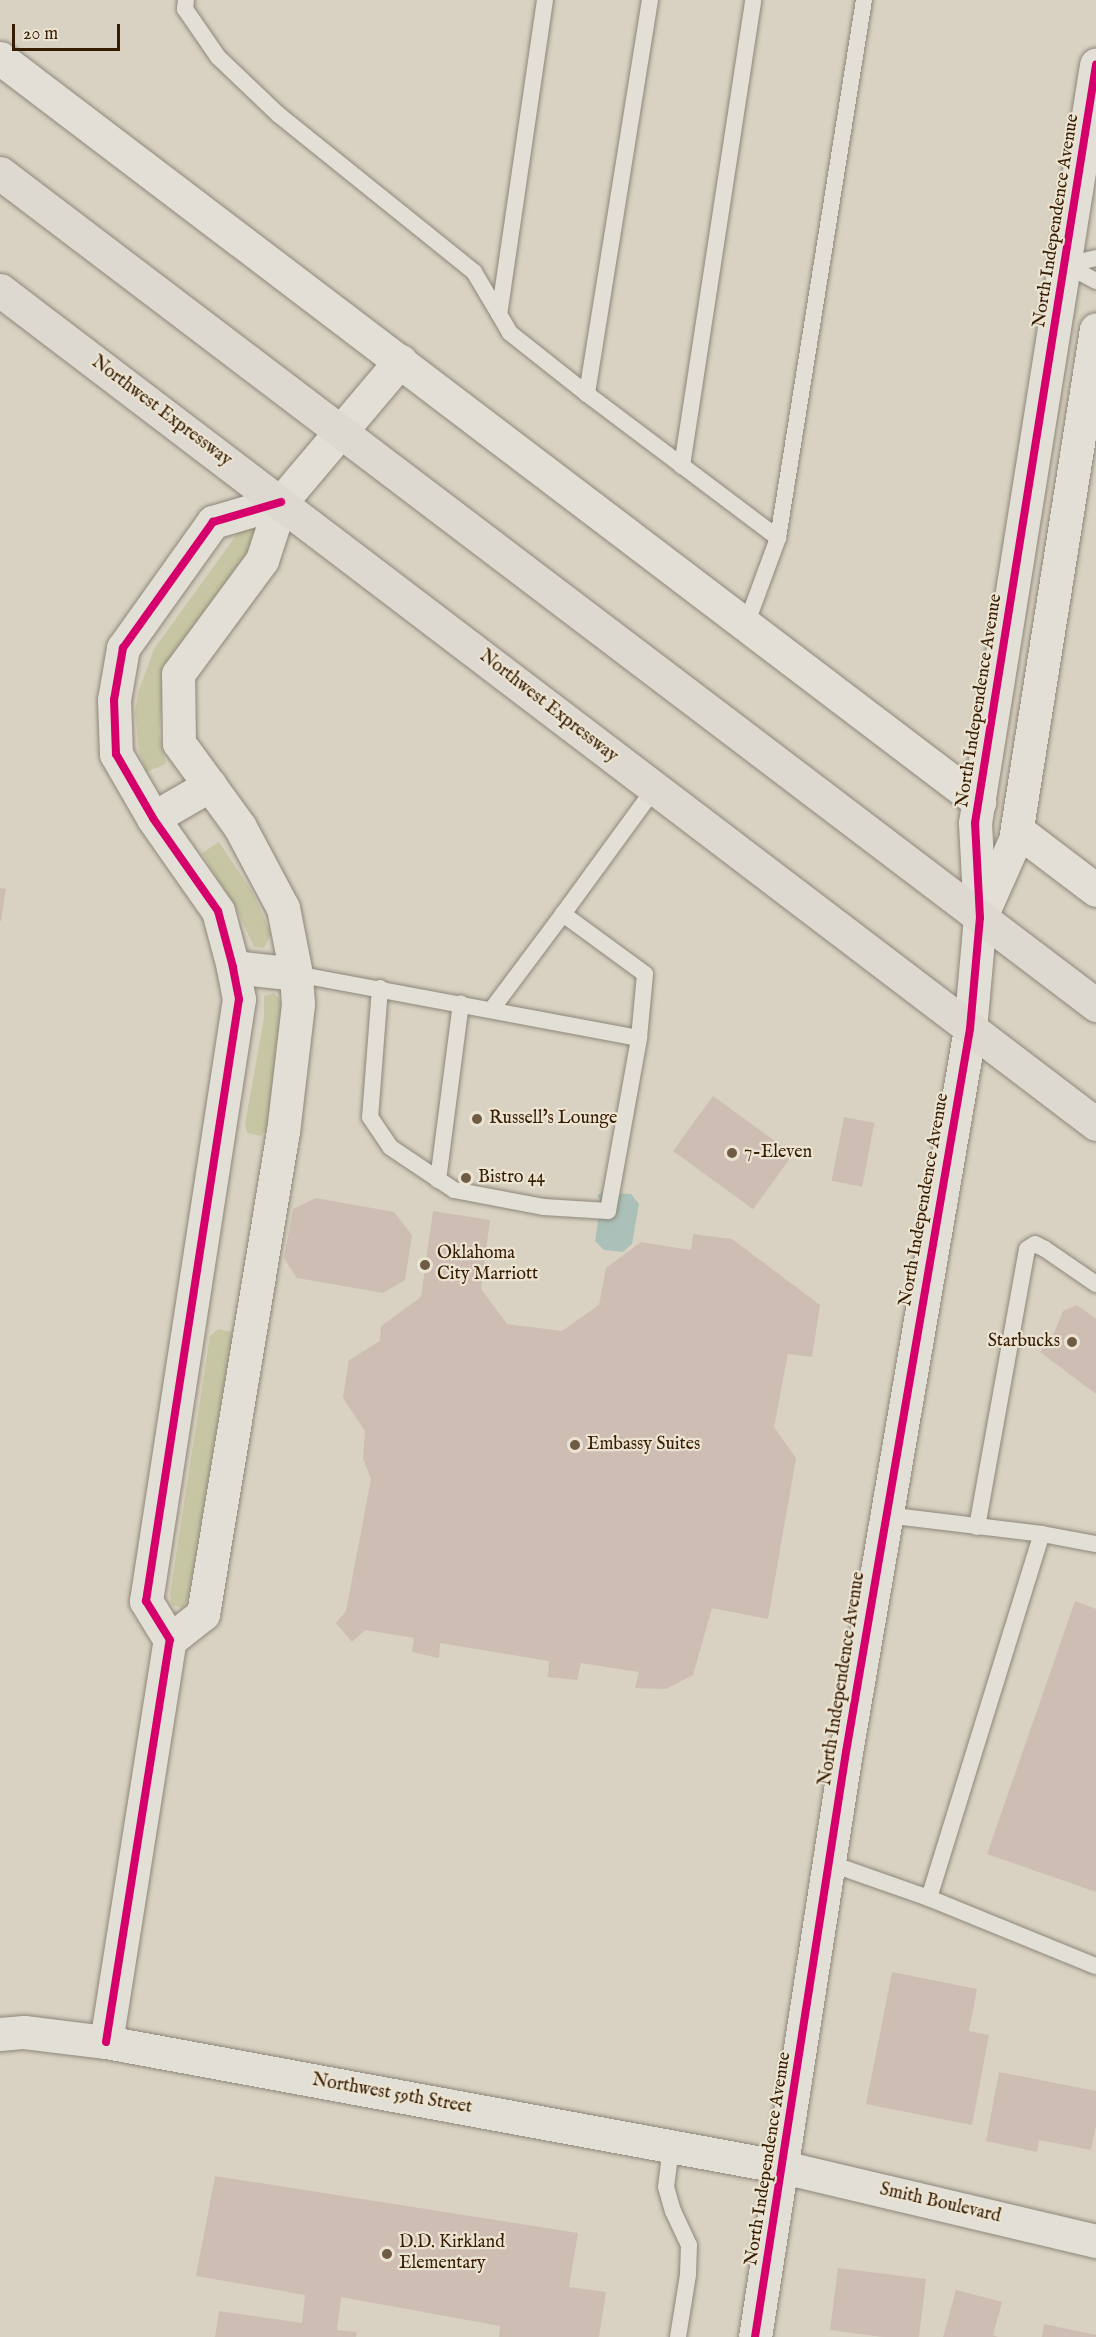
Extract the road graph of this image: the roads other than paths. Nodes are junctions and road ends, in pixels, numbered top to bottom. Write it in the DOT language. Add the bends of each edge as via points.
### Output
graph roads {
  1 [pos="186,0"];
  2 [pos="545,0"];
  3 [pos="650,0"];
  4 [pos="753,0"];
  5 [pos="864,0"];
  6 [pos="0,58"];
  7 [pos="1096,65"];
  8 [pos="0,173"];
  9 [pos="1081,261"];
  10 [pos="1096,281"];
  11 [pos="0,290"];
  12 [pos="499,314"];
  13 [pos="1096,329"];
  14 [pos="400,361"];
  15 [pos="588,394"];
  16 [pos="341,430"];
  17 [pos="682,466"];
  18 [pos="281,502"];
  19 [pos="778,538"];
  20 [pos="746,624"];
  21 [pos="210,785"];
  22 [pos="654,789"];
  23 [pos="979,802"];
  24 [pos="153,818"];
  25 [pos="1017,830"];
  26 [pos="1096,890"];
  27 [pos="563,914"];
  28 [pos="980,918"];
  29 [pos="233,967"];
  30 [pos="296,974"];
  31 [pos="380,988"];
  32 [pos="461,1003"];
  33 [pos="1096,1005"];
  34 [pos="492,1009"];
  35 [pos="970,1029"];
  36 [pos="639,1038"];
  37 [pos="1096,1124"];
  38 [pos="438,1180"];
  39 [pos="1096,1284"];
  40 [pos="886,1515"];
  41 [pos="977,1527"];
  42 [pos="1042,1534"];
  43 [pos="1096,1544"];
  44 [pos="170,1640"];
  45 [pos="829,1863"];
  46 [pos="929,1898"];
  47 [pos="1096,1966"];
  48 [pos="0,2034"];
  49 [pos="106,2042"];
  50 [pos="671,2146"];
  51 [pos="783,2167"];
  52 [pos="1096,2241"];
  53 [pos="678,2337"];
  54 [pos="755,2337"];
  1 -- 12 [label="lane" via="185,9 218,57 279,115 474,272"];
  2 -- 12 [label="lane"];
  3 -- 15 [label="lane"];
  4 -- 17 [label="lane"];
  5 -- 19 [label="lane"];
  6 -- 14 [label="street"];
  7 -- 9 [label="street, North Independence Avenue"];
  8 -- 16 [label="highway"];
  9 -- 10 [label="lane"];
  9 -- 23 [label="street, North Independence Avenue"];
  11 -- 18 [label="highway, Northwest Expressway"];
  12 -- 15 [label="lane" via="510,333"];
  13 -- 25 [label="street, North Independence Avenue"];
  14 -- 16 [label="street"];
  14 -- 20 [label="street"];
  15 -- 17 [label="lane"];
  16 -- 18 [label="street"];
  16 -- 28 [label="highway"];
  17 -- 19 [label="lane"];
  18 -- 21 [label="street" via="262,560 178,675 179,743"];
  18 -- 22 [label="highway, Northwest Expressway"];
  18 -- 24 [label="street" via="213,522 123,648 114,700 116,754"];
  19 -- 20 [label="lane"];
  20 -- 23 [label="street"];
  21 -- 24 [label="street"];
  21 -- 30 [label="street" via="240,826 283,908"];
  22 -- 27 [label="lane"];
  22 -- 35 [label="highway, Northwest Expressway"];
  23 -- 28 [label="street, North Independence Avenue" via="975,823"];
  24 -- 29 [label="street" via="218,911"];
  25 -- 26 [label="street"];
  25 -- 28 [label="street, North Independence Avenue"];
  27 -- 34 [label="lane"];
  27 -- 36 [label="lane" via="645,974"];
  28 -- 33 [label="highway"];
  28 -- 35 [label="street, North Independence Avenue"];
  29 -- 30 [label="street"];
  29 -- 44 [label="street" via="239,999 146,1601"];
  30 -- 31 [label="lane"];
  30 -- 44 [label="street" via="298,1004 283,1132 203,1614"];
  31 -- 32 [label="lane"];
  31 -- 38 [label="lane" via="370,1117 390,1147"];
  32 -- 34 [label="lane"];
  32 -- 38 [label="lane"];
  34 -- 36 [label="lane"];
  35 -- 37 [label="highway, Northwest Expressway"];
  35 -- 40 [label="street, North Independence Avenue"];
  36 -- 38 [label="lane" via="608,1211 544,1207 454,1190"];
  39 -- 41 [label="lane" via="1045,1249 1035,1244 1027,1249"];
  40 -- 41 [label="lane"];
  40 -- 45 [label="street, North Independence Avenue"];
  41 -- 42 [label="lane"];
  42 -- 43 [label="lane"];
  42 -- 46 [label="lane"];
  44 -- 49 [label="street"];
  45 -- 46 [label="lane"];
  45 -- 51 [label="street, North Independence Avenue"];
  46 -- 47 [label="lane"];
  48 -- 49 [label="street, Northwest 59th Street" via="24,2032"];
  49 -- 50 [label="street, Northwest 59th Street"];
  50 -- 51 [label="street, Northwest 59th Street"];
  50 -- 53 [label="lane" via="666,2187 689,2245"];
  51 -- 52 [label="street, Smith Boulevard"];
  51 -- 54 [label="street, North Independence Avenue"];
}
